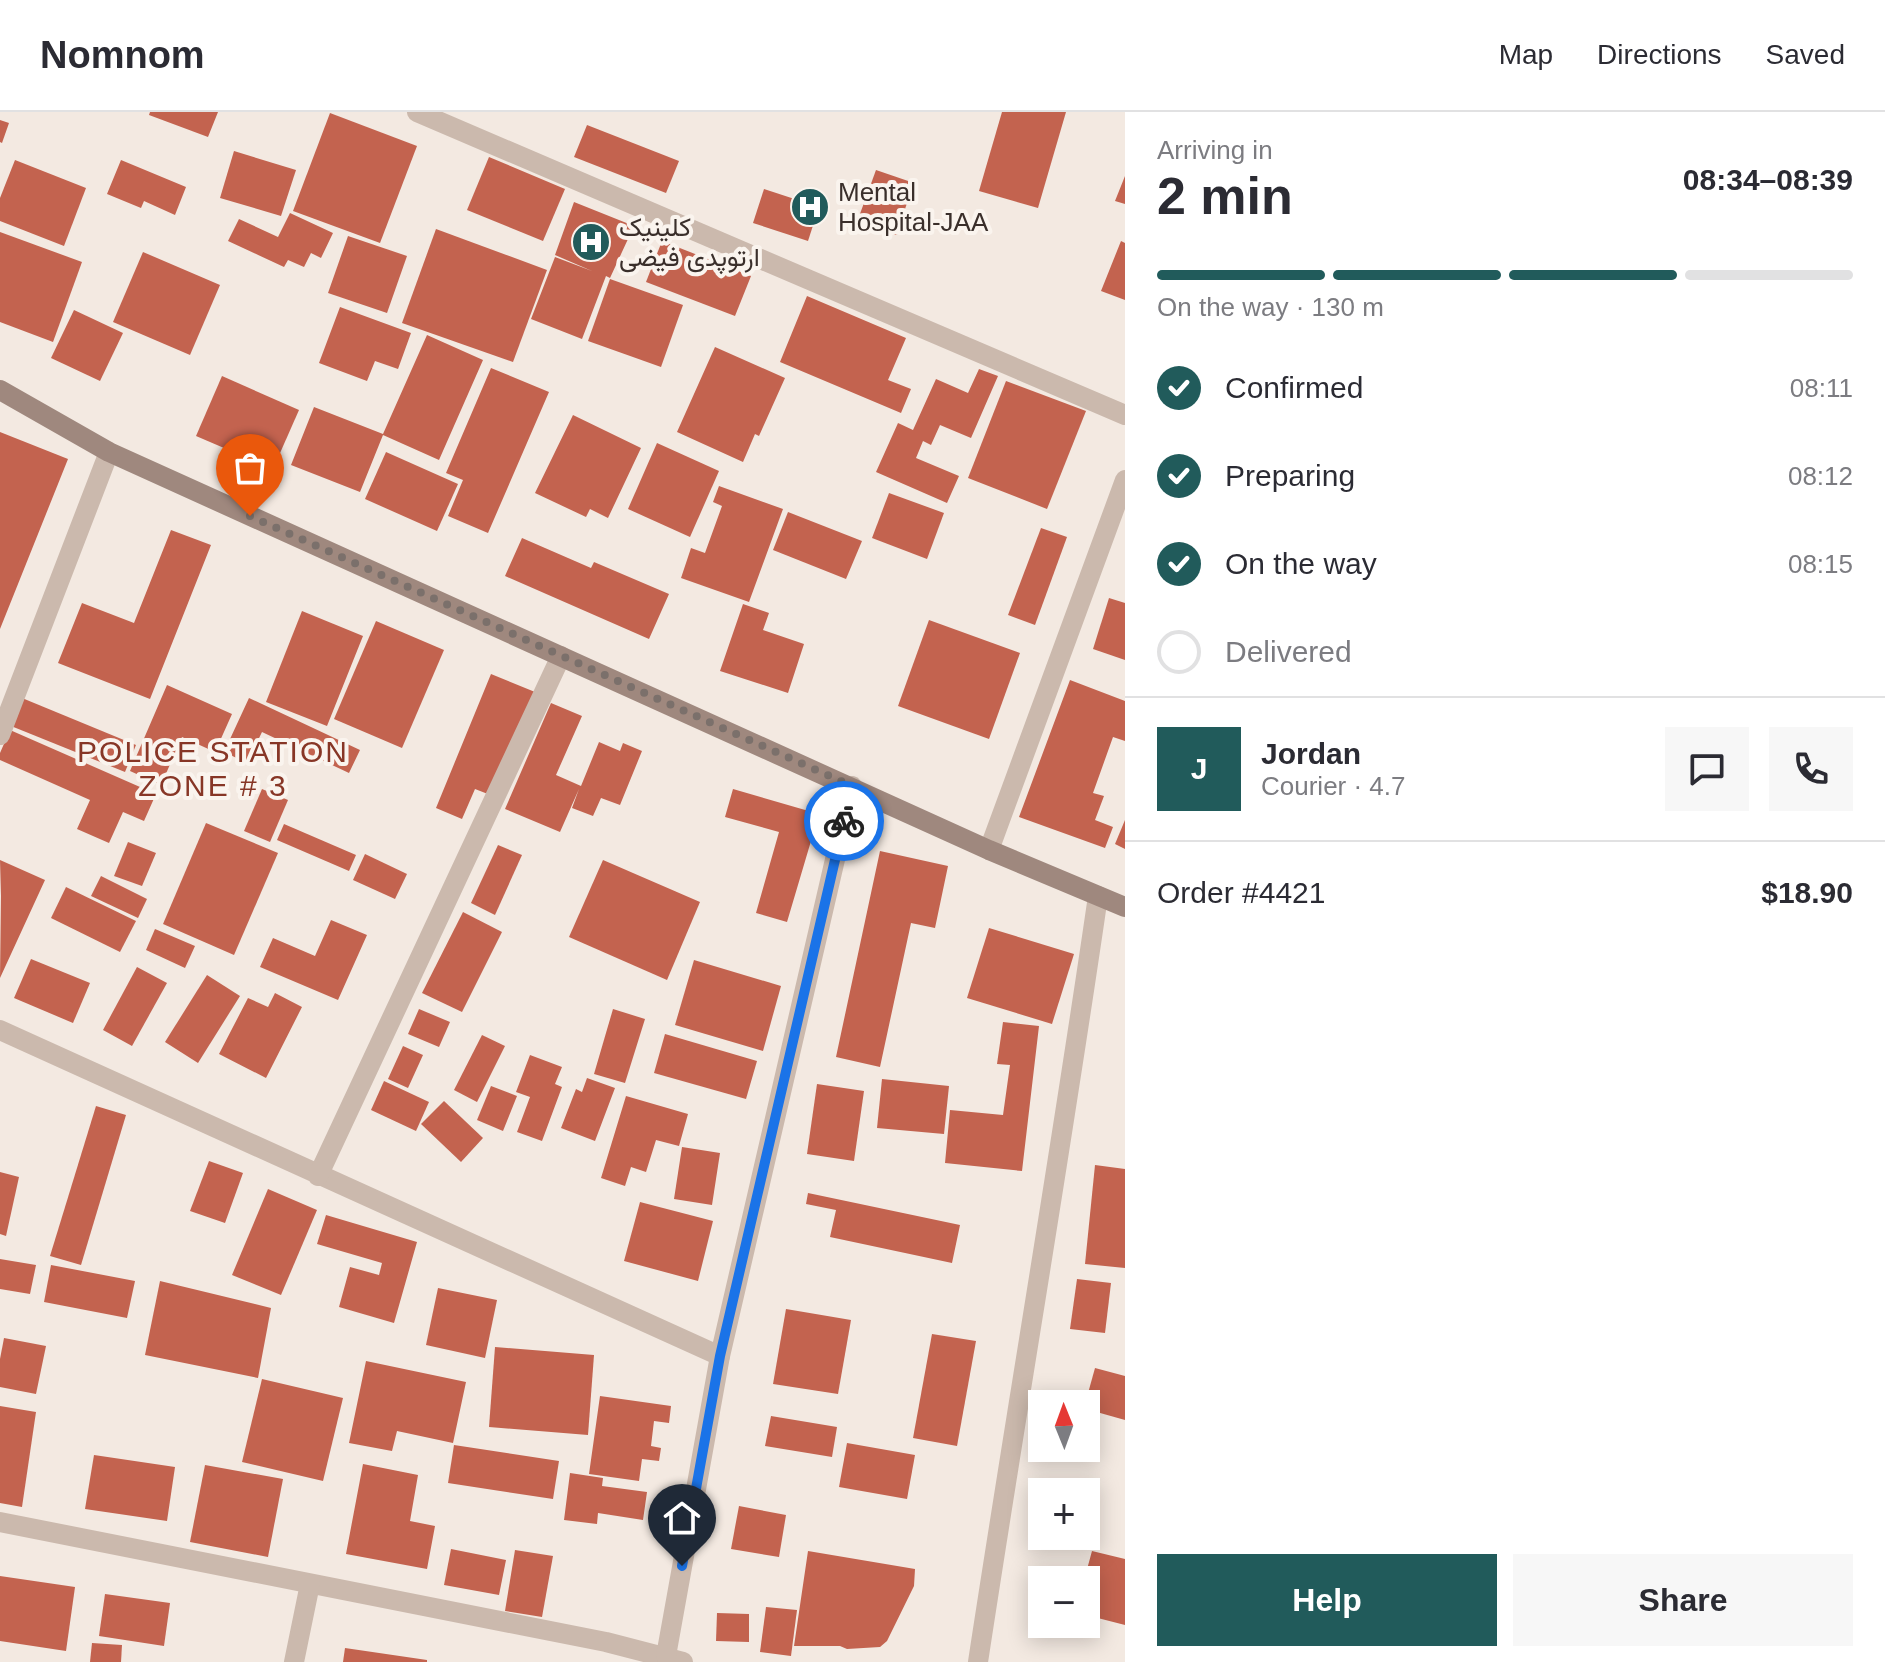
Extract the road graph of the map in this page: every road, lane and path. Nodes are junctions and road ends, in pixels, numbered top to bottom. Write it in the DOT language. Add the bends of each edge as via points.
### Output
graph roads {
  1 [pos="417,112"];
  2 [pos="0,390"];
  3 [pos="1125,415"];
  4 [pos="109,452"];
  5 [pos="1125,480"];
  6 [pos="561,656"];
  7 [pos="0,735"];
  8 [pos="852,786"];
  9 [pos="989,850"];
  10 [pos="1098,896"];
  11 [pos="1125,907"];
  12 [pos="0,1030"];
  13 [pos="318,1176"];
  14 [pos="720,1356"];
  15 [pos="0,1522"];
  16 [pos="310,1584"];
  17 [pos="604,1652"];
  18 [pos="674,1659"];
  19 [pos="294,1662"];
  20 [pos="978,1662"];
  1 -- 3 [label="street"];
  2 -- 4 [label="main road"];
  4 -- 6 [label="main road"];
  4 -- 7 [label="street"];
  5 -- 9 [label="street"];
  6 -- 8 [label="main road"];
  6 -- 13 [label="street"];
  8 -- 9 [label="main road"];
  8 -- 14 [label="street"];
  9 -- 10 [label="main road"];
  10 -- 11 [label="main road"];
  10 -- 20 [label="street"];
  12 -- 13 [label="street"];
  13 -- 14 [label="street"];
  14 -- 18 [label="street"];
  15 -- 16 [label="street"];
  16 -- 17 [label="street"];
  16 -- 19 [label="street"];
  17 -- 18 [label="street"];
}
